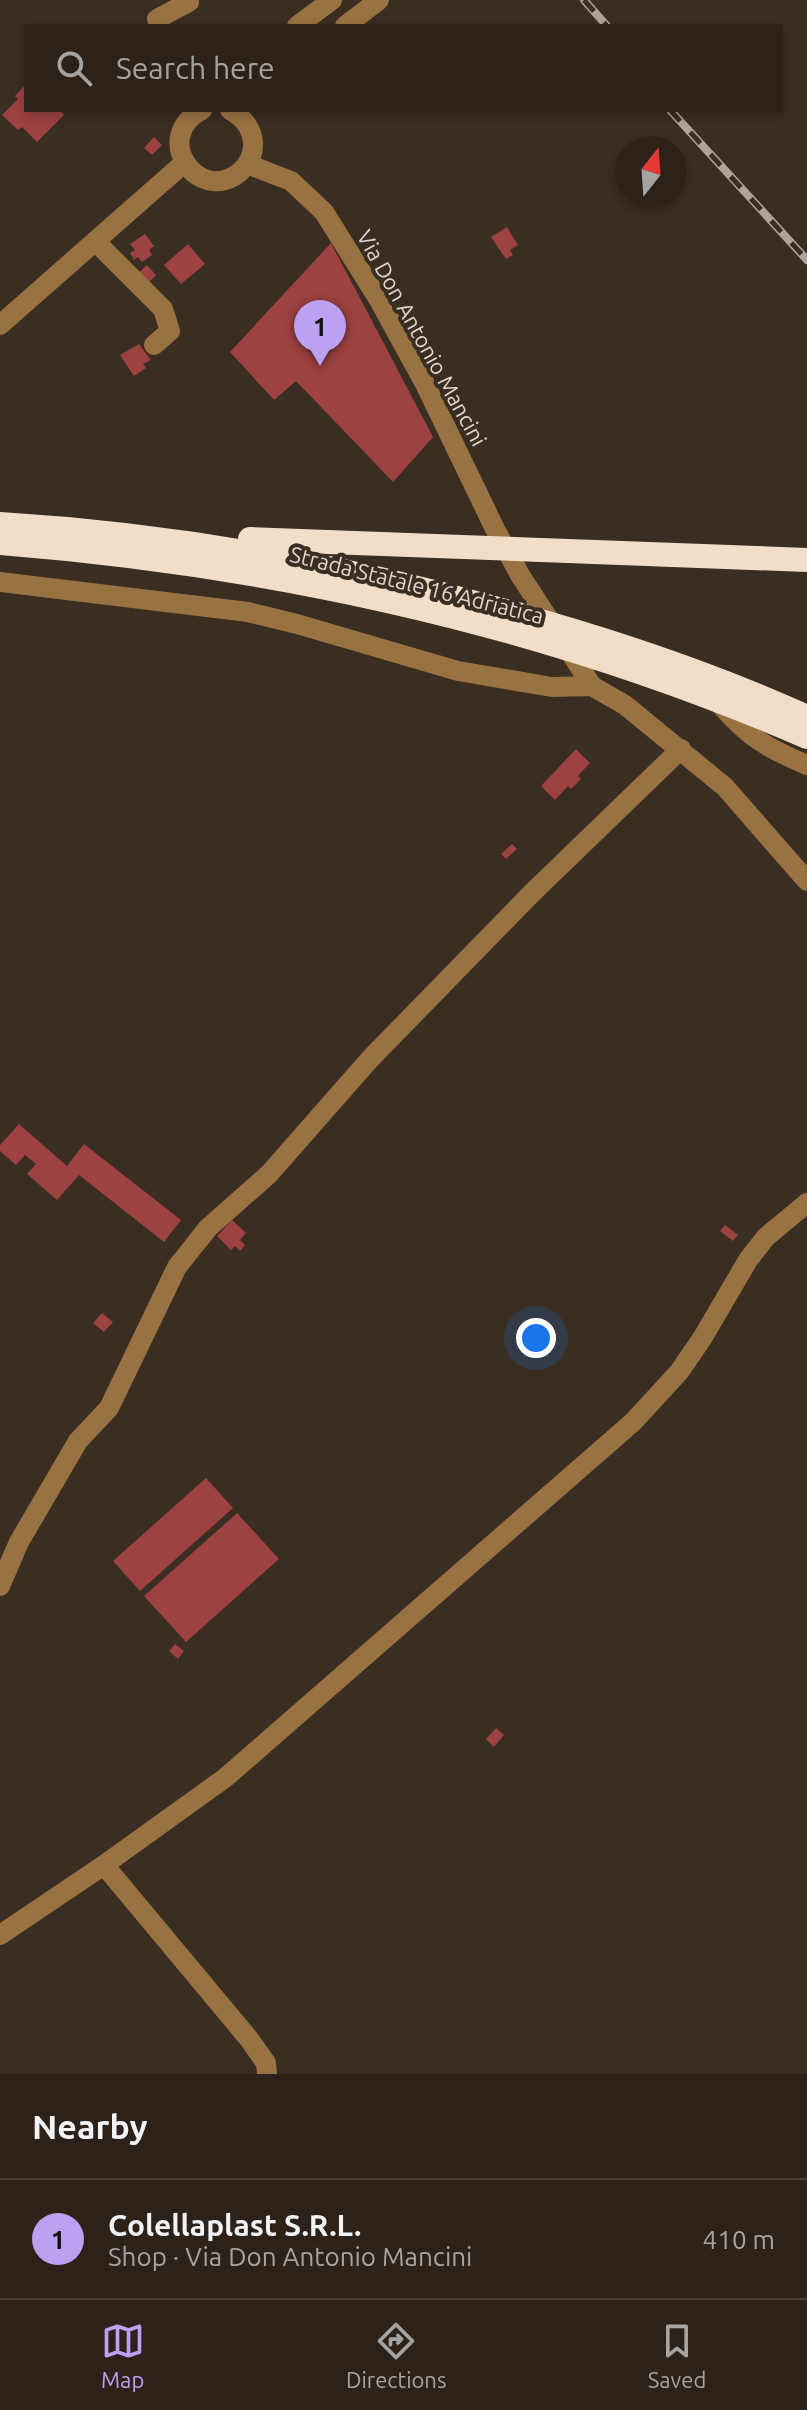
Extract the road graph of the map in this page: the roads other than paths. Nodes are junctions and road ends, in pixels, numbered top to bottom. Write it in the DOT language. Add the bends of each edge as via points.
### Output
graph roads {
  1 [pos="149,0"];
  2 [pos="332,0"];
  3 [pos="379,0"];
  4 [pos="189,2"];
  5 [pos="159,23"];
  6 [pos="300,24"];
  7 [pos="348,24"];
  8 [pos="197,112"];
  9 [pos="240,113"];
  10 [pos="184,163"];
  11 [pos="247,164"];
  12 [pos="95,241"];
  13 [pos="0,325"];
  14 [pos="154,345"];
  15 [pos="0,524"];
  16 [pos="132,536"];
  17 [pos="492,539"];
  18 [pos="0,543"];
  19 [pos="807,560"];
  20 [pos="0,582"];
  21 [pos="592,686"];
  22 [pos="717,700"];
  23 [pos="807,717"];
  24 [pos="807,737"];
  25 [pos="681,749"];
  26 [pos="807,765"];
  27 [pos="807,881"];
  28 [pos="807,1203"];
  29 [pos="0,1586"];
  30 [pos="104,1865"];
  31 [pos="0,1935"];
  32 [pos="267,2074"];
  1 -- 5 [label="street"];
  2 -- 6 [label="street"];
  3 -- 7 [label="street"];
  4 -- 5 [label="street"];
  8 -- 10 [label="street" via="182,128"];
  9 -- 11 [label="street" via="253,140"];
  10 -- 11 [label="street" via="215,181 228,179"];
  10 -- 12 [label="street"];
  11 -- 17 [label="street, Via Don Antonio Mancini" via="291,181 324,212 425,384"];
  12 -- 13 [label="street"];
  12 -- 14 [label="street" via="163,309 170,331"];
  15 -- 16 [label="highway, Strada Statale 16 Adriatica"];
  16 -- 17 [label="highway"];
  16 -- 23 [label="highway, Strada Statale 16 Adriatica" via="351,571 533,618 705,674"];
  17 -- 19 [label="highway" via="531,551"];
  17 -- 21 [label="street, Via Don Antonio Mancini"];
  18 -- 22 [label="highway, Strada Statale 16 Adriatica" via="118,554 360,593 617,663"];
  20 -- 21 [label="street" via="248,612 458,671 552,687"];
  21 -- 25 [label="street"];
  22 -- 24 [label="highway, Strada Statale 16 Adriatica"];
  22 -- 26 [label="street" via="743,730"];
  25 -- 27 [label="street" via="725,787"];
  25 -- 29 [label="street" via="370,1059 269,1174 208,1228 177,1267 109,1408 78,1441 19,1542"];
  28 -- 30 [label="street" via="766,1237 679,1372 633,1422 237,1768"];
  30 -- 31 [label="street"];
  30 -- 32 [label="street" via="249,2039 266,2063"];
}
